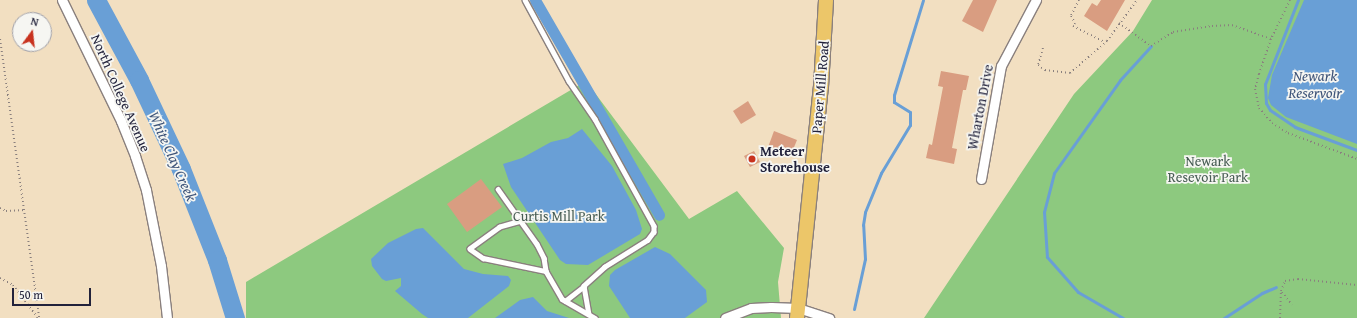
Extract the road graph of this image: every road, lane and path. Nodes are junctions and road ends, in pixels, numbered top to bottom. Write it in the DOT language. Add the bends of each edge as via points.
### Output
graph roads {
  1 [pos="62,0"];
  2 [pos="525,0"];
  3 [pos="826,0"];
  4 [pos="1036,0"];
  5 [pos="1080,0"];
  6 [pos="1137,0"];
  7 [pos="1290,0"];
  8 [pos="1119,23"];
  9 [pos="0,39"];
  10 [pos="1271,39"];
  11 [pos="1104,42"];
  12 [pos="1043,48"];
  13 [pos="1357,159"];
  14 [pos="981,179"];
  15 [pos="498,189"];
  16 [pos="0,208"];
  17 [pos="25,210"];
  18 [pos="521,221"];
  19 [pos="546,272"];
  20 [pos="0,278"];
  21 [pos="1357,285"];
  22 [pos="584,286"];
  23 [pos="1281,291"];
  24 [pos="565,301"];
  25 [pos="1292,305"];
  26 [pos="797,313"];
  27 [pos="589,314"];
  28 [pos="38,318"];
  29 [pos="167,318"];
  30 [pos="595,318"];
  31 [pos="725,318"];
  32 [pos="829,318"];
  33 [pos="1280,318"];
  1 -- 29 [label="street, North College Avenue" via="136,156 158,250"];
  2 -- 22 [label="lane" via="654,226 654,232 648,240 605,267"];
  3 -- 26 [label="main road, Paper Mill Road" via="821,87"];
  4 -- 14 [label="street, Wharton Drive" via="1001,66"];
  5 -- 11 [label="path" via="1071,16 1075,23 1073,26"];
  6 -- 8 [label="path"];
  7 -- 10 [label="path"];
  8 -- 10 [label="path" via="1151,46 1173,32 1212,26 1232,25"];
  8 -- 11 [label="path"];
  9 -- 17 [label="path"];
  10 -- 13 [label="path" via="1255,89 1259,108 1265,117 1288,134"];
  11 -- 12 [label="path" via="1070,73 1064,74 1045,70 1038,65"];
  15 -- 18 [label="lane"];
  16 -- 17 [label="path" via="6,211"];
  17 -- 28 [label="path"];
  18 -- 19 [label="lane" via="544,258"];
  18 -- 19 [label="lane" via="500,227 470,249 483,258"];
  19 -- 24 [label="lane"];
  20 -- 28 [label="path" via="13,285"];
  21 -- 23 [label="path" via="1290,279 1285,281"];
  22 -- 24 [label="lane"];
  22 -- 27 [label="lane"];
  23 -- 25 [label="path"];
  23 -- 33 [label="path"];
  24 -- 27 [label="lane"];
  26 -- 31 [label="street" via="751,308"];
  26 -- 32 [label="street"];
  27 -- 30 [label="lane"];
}
